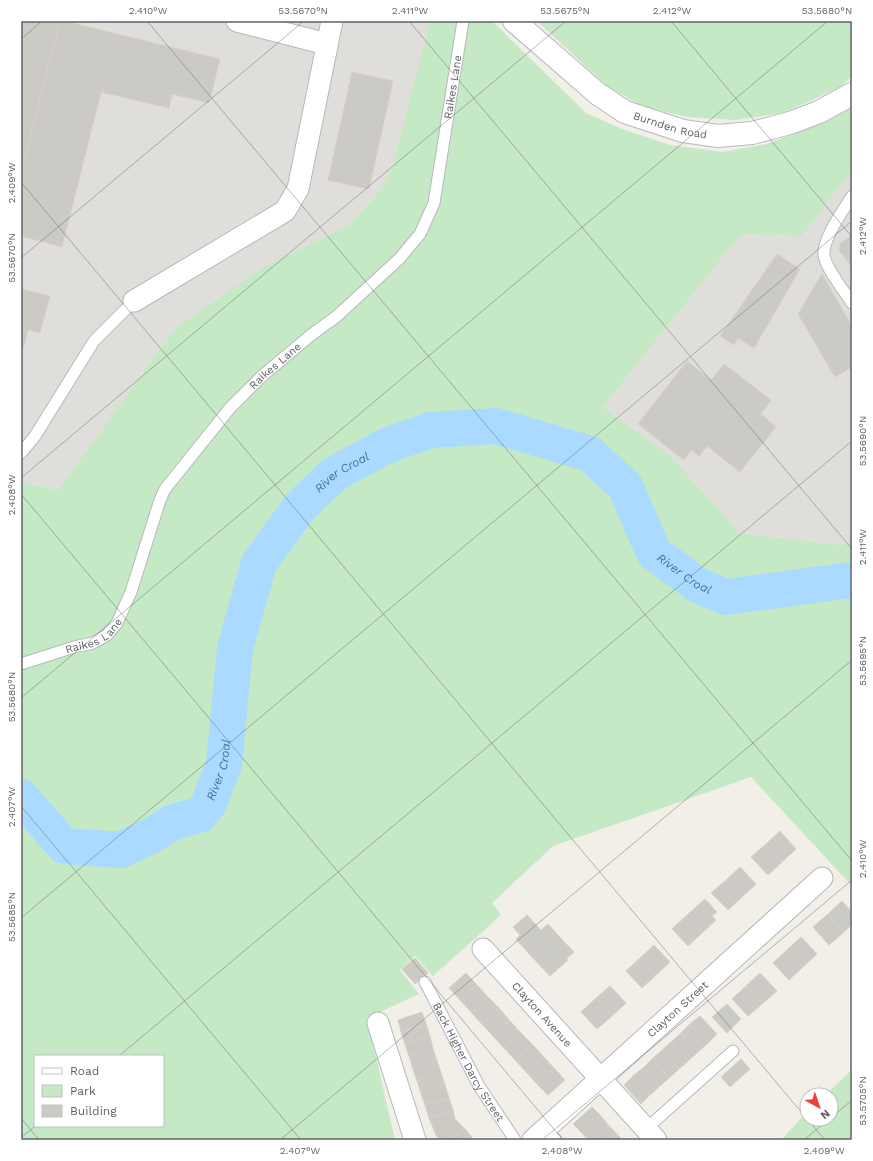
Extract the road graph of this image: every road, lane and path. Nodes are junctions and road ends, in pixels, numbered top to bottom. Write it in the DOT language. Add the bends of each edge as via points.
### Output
graph roads {
  1 [pos="236,21"];
  2 [pos="332,21"];
  3 [pos="463,21"];
  4 [pos="514,21"];
  5 [pos="327,44"];
  6 [pos="852,94"];
  7 [pos="852,196"];
  8 [pos="134,301"];
  9 [pos="852,303"];
  10 [pos="21,453"];
  11 [pos="21,664"];
  12 [pos="822,878"];
  13 [pos="483,949"];
  14 [pos="425,982"];
  15 [pos="378,1023"];
  16 [pos="733,1051"];
  17 [pos="600,1079"];
  18 [pos="651,1135"];
  19 [pos="545,1136"];
  20 [pos="415,1140"];
  21 [pos="515,1140"];
  1 -- 5 [label="street"];
  2 -- 5 [label="street"];
  3 -- 11 [label="lane, Raikes Lane" via="434,203 420,234 399,259 343,311 262,376 230,408 165,489 131,592 117,623 107,635 92,643"];
  4 -- 6 [label="main road, Burnden Road" via="598,94 624,112 683,131 718,136 752,133 819,112"];
  5 -- 8 [label="street" via="298,189 285,211"];
  7 -- 9 [label="lane" via="833,227 823,253 826,263"];
  8 -- 10 [label="lane" via="94,341 35,436"];
  12 -- 17 [label="street, Clayton Street"];
  13 -- 17 [label="street, Clayton Avenue"];
  14 -- 21 [label="lane, Back Higher Darcy Street" via="479,1086"];
  15 -- 20 [label="street"];
  16 -- 18 [label="lane"];
  17 -- 18 [label="street, Clayton Avenue"];
  17 -- 19 [label="street, Clayton Street"];
}
